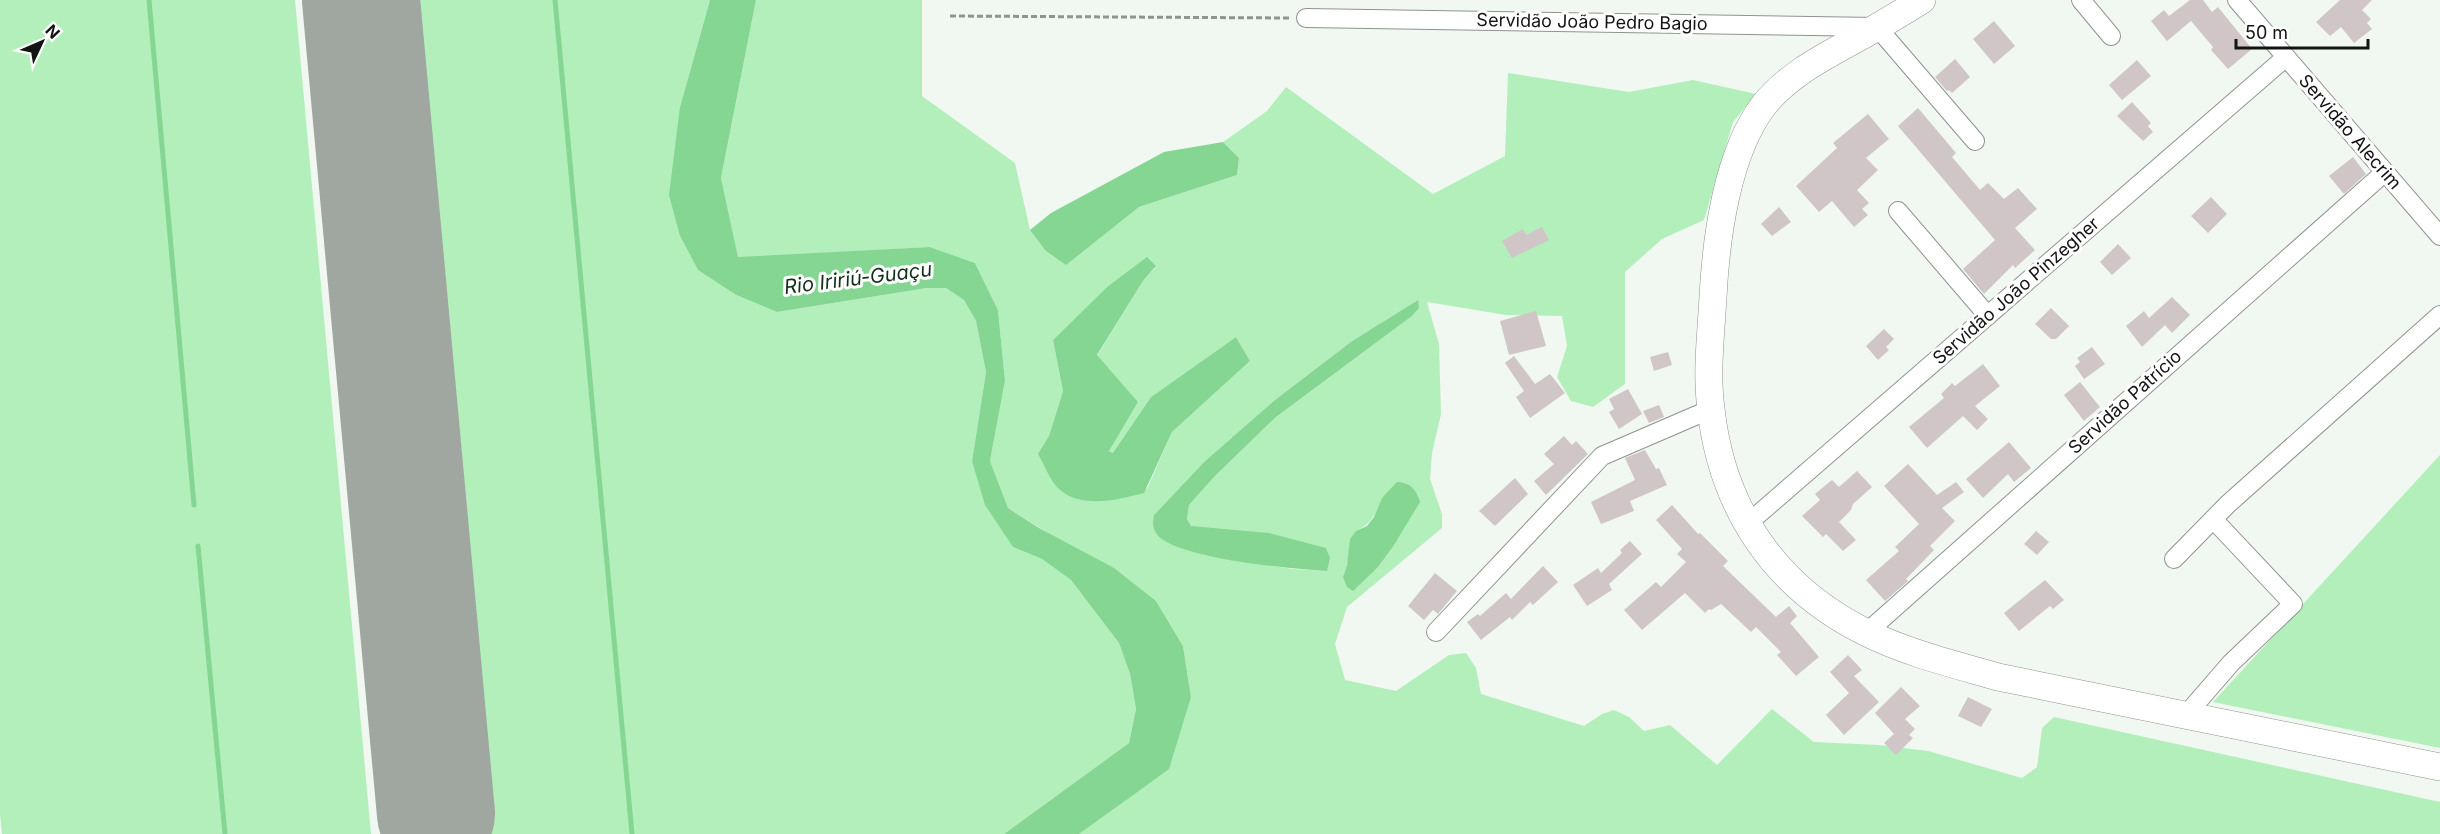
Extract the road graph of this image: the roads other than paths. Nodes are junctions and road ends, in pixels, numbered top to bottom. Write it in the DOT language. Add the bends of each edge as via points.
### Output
graph roads {
  1 [pos="1922,0"];
  2 [pos="2081,0"];
  3 [pos="2237,0"];
  4 [pos="1306,18"];
  5 [pos="1877,27"];
  6 [pos="2111,36"];
  7 [pos="2286,57"];
  8 [pos="1975,141"];
  9 [pos="2385,172"];
  10 [pos="1898,211"];
  11 [pos="2440,236"];
  12 [pos="2440,315"];
  13 [pos="1988,316"];
  14 [pos="1711,410"];
  15 [pos="2213,519"];
  16 [pos="1746,525"];
  17 [pos="2174,559"];
  18 [pos="1436,632"];
  19 [pos="1866,633"];
  20 [pos="2186,715"];
  21 [pos="2440,767"];
  1 -- 5 [label="street"];
  2 -- 6 [label="street"];
  3 -- 7 [label="street, Servidão Alecrim"];
  4 -- 5 [label="street, Servidão João Pedro Bagio"];
  5 -- 8 [label="street"];
  5 -- 14 [label="street" via="1783,84 1763,107 1748,134 1723,211 1715,264"];
  7 -- 9 [label="street, Servidão Alecrim"];
  7 -- 13 [label="street, Servidão João Pinzegher"];
  9 -- 11 [label="street, Servidão Alecrim"];
  9 -- 19 [label="street, Servidão Patrício"];
  10 -- 13 [label="street"];
  12 -- 15 [label="street"];
  13 -- 16 [label="street, Servidão João Pinzegher"];
  14 -- 16 [label="street" via="1720,456"];
  14 -- 18 [label="street" via="1602,456"];
  15 -- 17 [label="street"];
  15 -- 20 [label="street" via="2293,604 2231,663"];
  16 -- 19 [label="street" via="1767,556 1795,585"];
  19 -- 20 [label="street" via="1927,657 1998,677"];
  20 -- 21 [label="street"];
}
